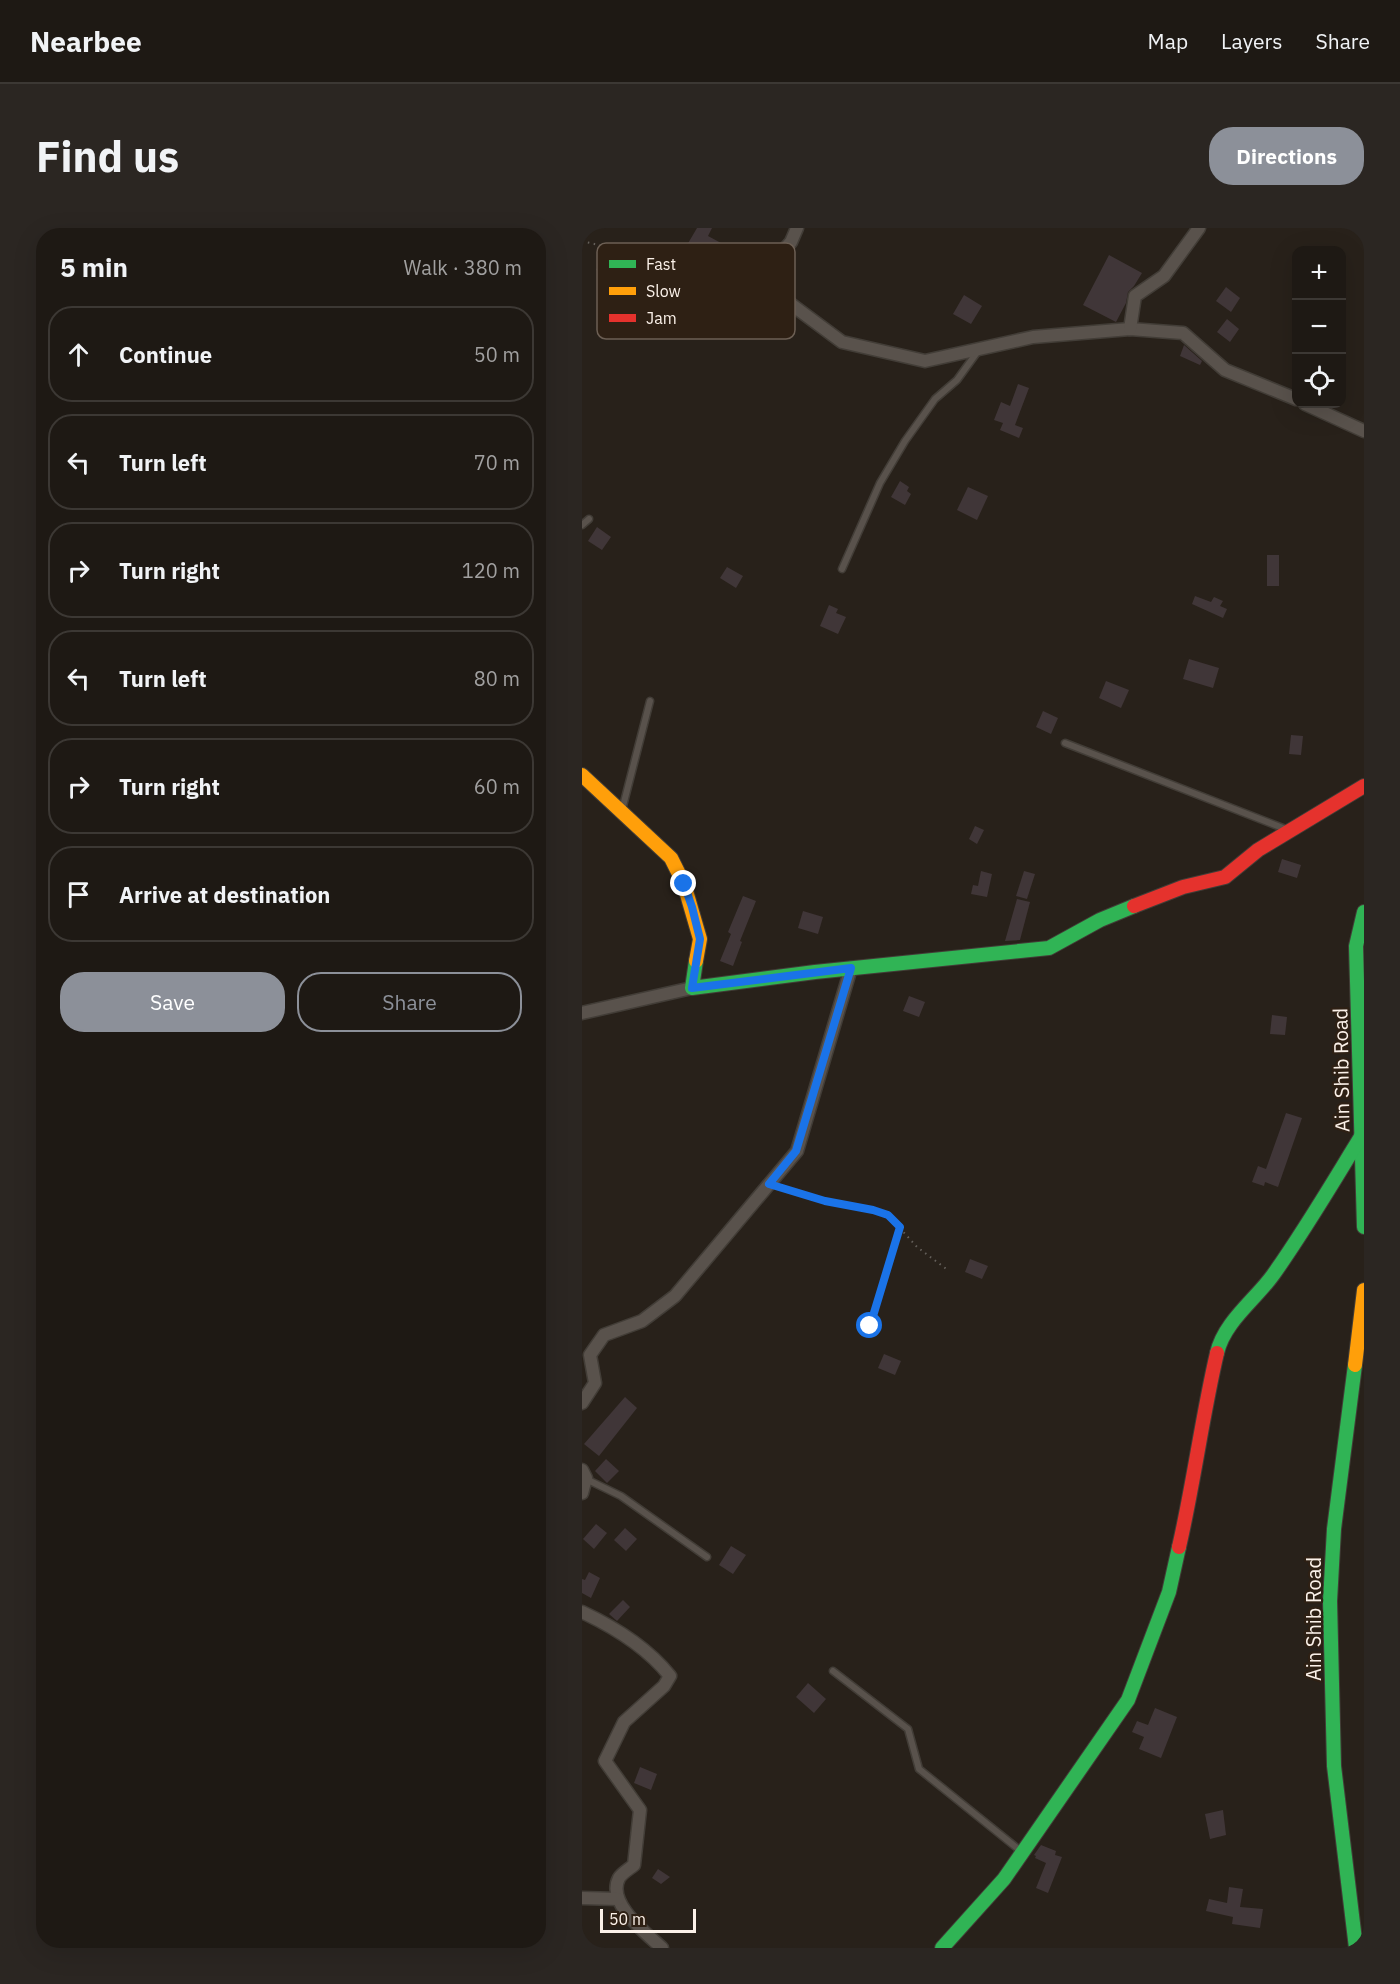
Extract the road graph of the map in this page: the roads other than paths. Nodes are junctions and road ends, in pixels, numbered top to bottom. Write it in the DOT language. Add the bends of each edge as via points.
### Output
graph roads {
  1 [pos="797,228"];
  2 [pos="1199,228"];
  3 [pos="790,243"];
  4 [pos="795,307"];
  5 [pos="1130,329"];
  6 [pos="980,348"];
  7 [pos="1292,397"];
  8 [pos="1314,408"];
  9 [pos="1364,431"];
  10 [pos="589,519"];
  11 [pos="582,525"];
  12 [pos="842,569"];
  13 [pos="650,701"];
  14 [pos="1065,743"];
  15 [pos="582,775"];
  16 [pos="1364,786"];
  17 [pos="621,813"];
  18 [pos="1291,831"];
  19 [pos="1364,912"];
  20 [pos="851,968"];
  21 [pos="692,988"];
  22 [pos="582,1013"];
  23 [pos="1362,1135"];
  24 [pos="1364,1227"];
  25 [pos="1364,1290"];
  26 [pos="582,1403"];
  27 [pos="584,1474"];
  28 [pos="582,1493"];
  29 [pos="707,1557"];
  30 [pos="582,1612"];
  31 [pos="833,1671"];
  32 [pos="1022,1852"];
  33 [pos="582,1898"];
  34 [pos="618,1899"];
  35 [pos="662,1948"];
  36 [pos="942,1948"];
  37 [pos="1356,1948"];
  1 -- 3 [label="street"];
  2 -- 5 [label="street" via="1164,276 1135,296"];
  4 -- 6 [label="street" via="842,342 925,361"];
  5 -- 6 [label="street" via="1033,337"];
  5 -- 7 [label="street" via="1183,333 1226,370"];
  6 -- 12 [label="lane" via="957,380 935,399 905,441 880,483"];
  8 -- 9 [label="street"];
  10 -- 11 [label="lane"];
  13 -- 17 [label="lane"];
  14 -- 18 [label="lane"];
  15 -- 17 [label="street"];
  16 -- 18 [label="street"];
  17 -- 21 [label="street" via="671,858 684,884 700,939"];
  18 -- 20 [label="street" via="1257,850 1225,877 1183,887 1100,920 1049,948"];
  19 -- 23 [label="street, Ain Shib Road" via="1356,946"];
  20 -- 21 [label="street"];
  20 -- 26 [label="street" via="796,1151 675,1296 642,1321 604,1335 590,1355 595,1383"];
  21 -- 22 [label="street"];
  23 -- 24 [label="street, Ain Shib Road"];
  23 -- 32 [label="street" via="1301,1235 1267,1283 1221,1336 1168,1592 1128,1700"];
  25 -- 37 [label="street, Ain Shib Road" via="1334,1529 1330,1601 1334,1766"];
  27 -- 28 [label="street"];
  27 -- 29 [label="lane"];
  30 -- 34 [label="street" via="610,1624 660,1663 670,1676 624,1722 605,1761 640,1810 634,1865 620,1877 615,1891"];
  31 -- 32 [label="lane" via="908,1729 919,1768"];
  32 -- 36 [label="street" via="1004,1879"];
  33 -- 34 [label="street"];
  34 -- 35 [label="street" via="634,1922"];
}
